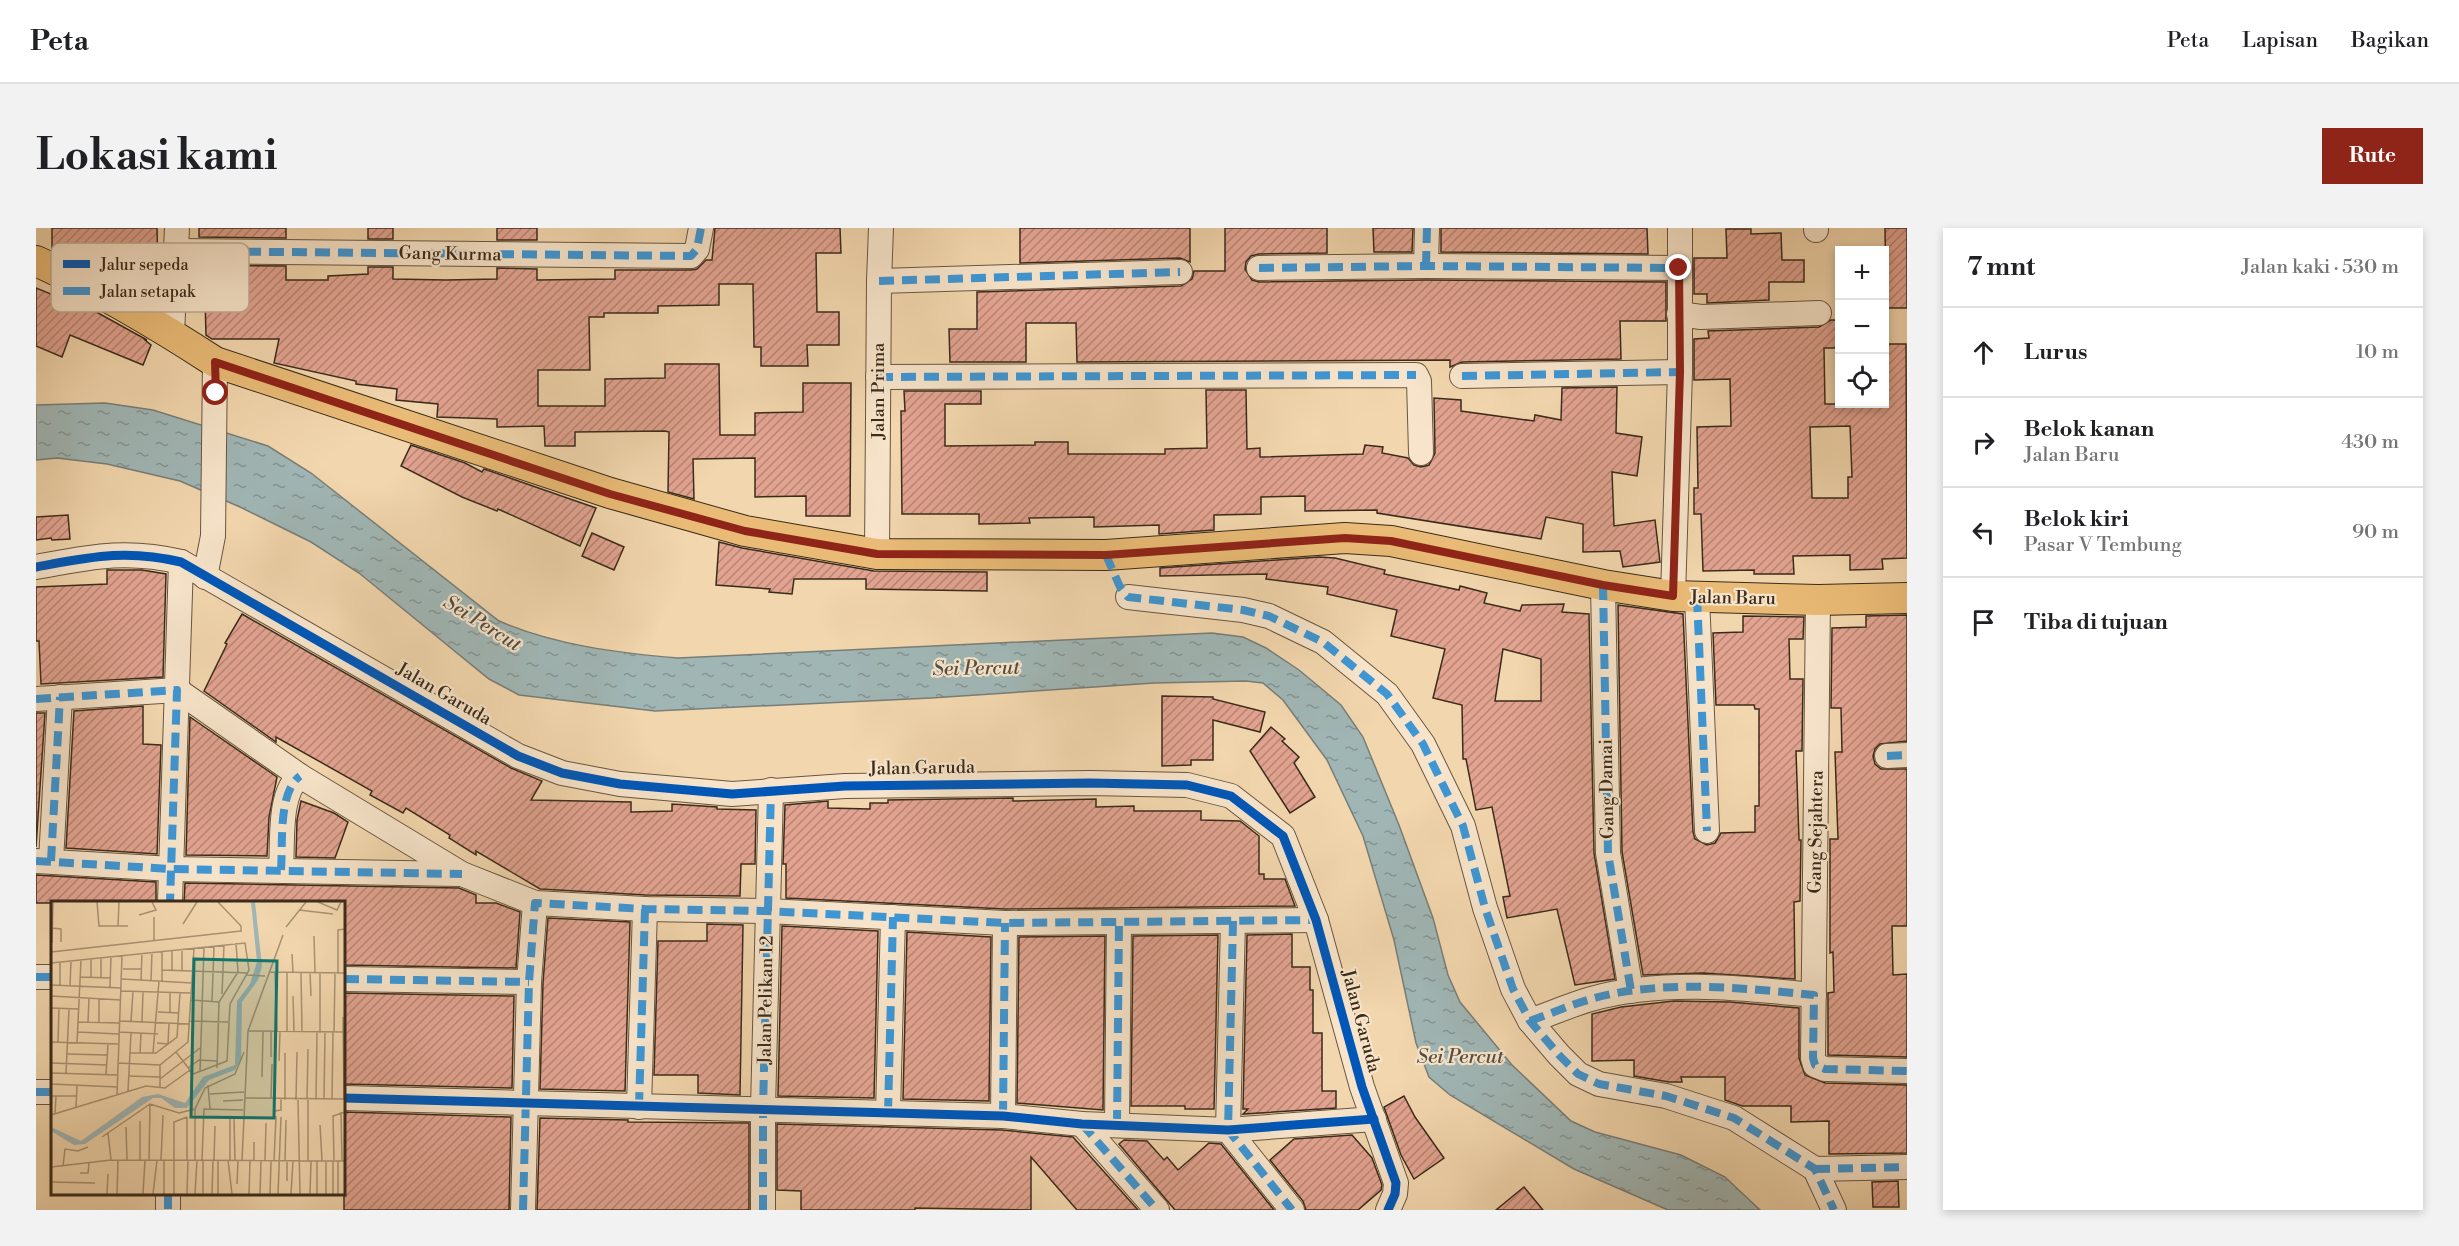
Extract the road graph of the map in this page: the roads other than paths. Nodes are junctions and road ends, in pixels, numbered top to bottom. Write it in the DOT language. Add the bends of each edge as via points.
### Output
graph roads {
  1 [pos="701,228"];
  2 [pos="881,228"];
  3 [pos="1427,228"];
  4 [pos="1680,228"];
  5 [pos="177,239"];
  6 [pos="36,261"];
  7 [pos="1426,266"];
  8 [pos="51,268"];
  9 [pos="1259,268"];
  10 [pos="1679,268"];
  11 [pos="1180,272"];
  12 [pos="879,281"];
  13 [pos="133,312"];
  14 [pos="173,312"];
  15 [pos="1819,313"];
  16 [pos="1678,314"];
  17 [pos="172,334"];
  18 [pos="215,362"];
  19 [pos="1680,372"];
  20 [pos="1462,376"];
  21 [pos="878,377"];
  22 [pos="1421,453"];
  23 [pos="877,554"];
  24 [pos="181,562"];
  25 [pos="36,567"];
  26 [pos="205,577"];
  27 [pos="1603,585"];
  28 [pos="1128,597"];
  29 [pos="1685,597"];
  30 [pos="1907,598"];
  31 [pos="1818,600"];
  32 [pos="177,690"];
  33 [pos="60,697"];
  34 [pos="36,699"];
  35 [pos="300,776"];
  36 [pos="771,790"];
  37 [pos="1707,831"];
  38 [pos="43,861"];
  39 [pos="172,869"];
  40 [pos="281,870"];
  41 [pos="462,874"];
  42 [pos="170,901"];
  43 [pos="535,903"];
  44 [pos="645,909"];
  45 [pos="768,911"];
  46 [pos="893,917"];
  47 [pos="1316,920"];
  48 [pos="1119,921"];
  49 [pos="1233,921"];
  50 [pos="1005,923"];
  51 [pos="345,979"];
  52 [pos="529,982"];
  53 [pos="1631,991"];
  54 [pos="1814,995"];
  55 [pos="1530,1021"];
  56 [pos="1907,1071"];
  57 [pos="345,1098"];
  58 [pos="525,1103"];
  59 [pos="639,1107"];
  60 [pos="763,1108"];
  61 [pos="888,1113"];
  62 [pos="1003,1116"];
  63 [pos="1374,1119"];
  64 [pos="1082,1124"];
  65 [pos="1117,1125"];
  66 [pos="1228,1130"];
  67 [pos="1907,1167"];
  68 [pos="1815,1169"];
  69 [pos="523,1210"];
  70 [pos="763,1210"];
  71 [pos="1157,1210"];
  72 [pos="1292,1210"];
  73 [pos="1388,1210"];
  74 [pos="1834,1210"];
  1 -- 5 [label="street, Gang Kurma" via="697,249 691,256"];
  2 -- 12 [label="street, Jalan Prima"];
  3 -- 7 [label="street"];
  4 -- 10 [label="street"];
  6 -- 8 [label="main road, Jalan Baru"];
  7 -- 9 [label="street"];
  7 -- 10 [label="street"];
  10 -- 16 [label="street"];
  11 -- 12 [label="street"];
  12 -- 21 [label="street, Jalan Prima"];
  13 -- 17 [label="main road, Jalan Baru"];
  14 -- 17 [label="street"];
  15 -- 16 [label="street" via="1701,317"];
  16 -- 19 [label="street"];
  17 -- 18 [label="main road, Jalan Baru"];
  18 -- 23 [label="main road, Jalan Baru" via="610,494 745,531"];
  18 -- 26 [label="street" via="213,536"];
  19 -- 20 [label="street"];
  19 -- 29 [label="street"];
  21 -- 22 [label="street" via="1416,375"];
  21 -- 23 [label="street, Jalan Prima"];
  23 -- 27 [label="main road, Jalan Baru" via="1106,555 1345,538 1391,541"];
  24 -- 25 [label="street, Jalan Garuda" via="125,554"];
  24 -- 26 [label="street, Jalan Garuda"];
  24 -- 32 [label="street"];
  26 -- 36 [label="street, Jalan Garuda" via="539,766 620,784 732,794"];
  27 -- 29 [label="main road, Jalan Baru"];
  27 -- 53 [label="street, Gang Damai" via="1608,853"];
  28 -- 55 [label="street" via="1269,616 1323,642 1387,694 1423,744 1463,826 1485,908 1513,989"];
  29 -- 31 [label="main road, Jalan Baru"];
  29 -- 37 [label="street"];
  30 -- 31 [label="main road, Jalan Baru"];
  31 -- 54 [label="street, Gang Sejahtera"];
  32 -- 33 [label="street"];
  32 -- 35 [label="street"];
  32 -- 39 [label="street"];
  33 -- 34 [label="street"];
  33 -- 38 [label="street"];
  35 -- 40 [label="street" via="291,782 285,803"];
  35 -- 41 [label="street"];
  36 -- 45 [label="street, Jalan Pelikan 12"];
  36 -- 47 [label="street, Jalan Garuda" via="1078,783 1201,787 1231,796 1283,836"];
  38 -- 39 [label="street"];
  39 -- 40 [label="street"];
  39 -- 42 [label="street"];
  40 -- 41 [label="street"];
  41 -- 43 [label="street"];
  43 -- 44 [label="street"];
  43 -- 52 [label="street"];
  44 -- 45 [label="street"];
  44 -- 59 [label="street"];
  45 -- 46 [label="street"];
  45 -- 60 [label="street, Jalan Pelikan 12"];
  46 -- 50 [label="street"];
  46 -- 61 [label="street"];
  47 -- 49 [label="street"];
  47 -- 63 [label="street, Jalan Garuda"];
  48 -- 49 [label="street"];
  48 -- 50 [label="street"];
  48 -- 65 [label="street"];
  49 -- 66 [label="street"];
  50 -- 62 [label="street"];
  51 -- 52 [label="street"];
  52 -- 58 [label="street"];
  53 -- 54 [label="street" via="1700,987"];
  53 -- 55 [label="street" via="1591,999"];
  54 -- 56 [label="street, Gang Sejahtera" via="1815,1065 1825,1070"];
  55 -- 68 [label="street" via="1578,1074 1599,1084 1666,1096 1734,1118"];
  57 -- 58 [label="street"];
  58 -- 59 [label="street"];
  58 -- 69 [label="street"];
  59 -- 60 [label="street"];
  60 -- 61 [label="street"];
  60 -- 70 [label="street, Jalan Pelikan 12"];
  61 -- 62 [label="street"];
  62 -- 64 [label="street"];
  63 -- 66 [label="street"];
  63 -- 73 [label="street, Jalan Garuda" via="1396,1183"];
  64 -- 65 [label="street"];
  64 -- 71 [label="street"];
  65 -- 66 [label="street"];
  66 -- 72 [label="street"];
  67 -- 68 [label="street"];
  68 -- 74 [label="street"];
}
